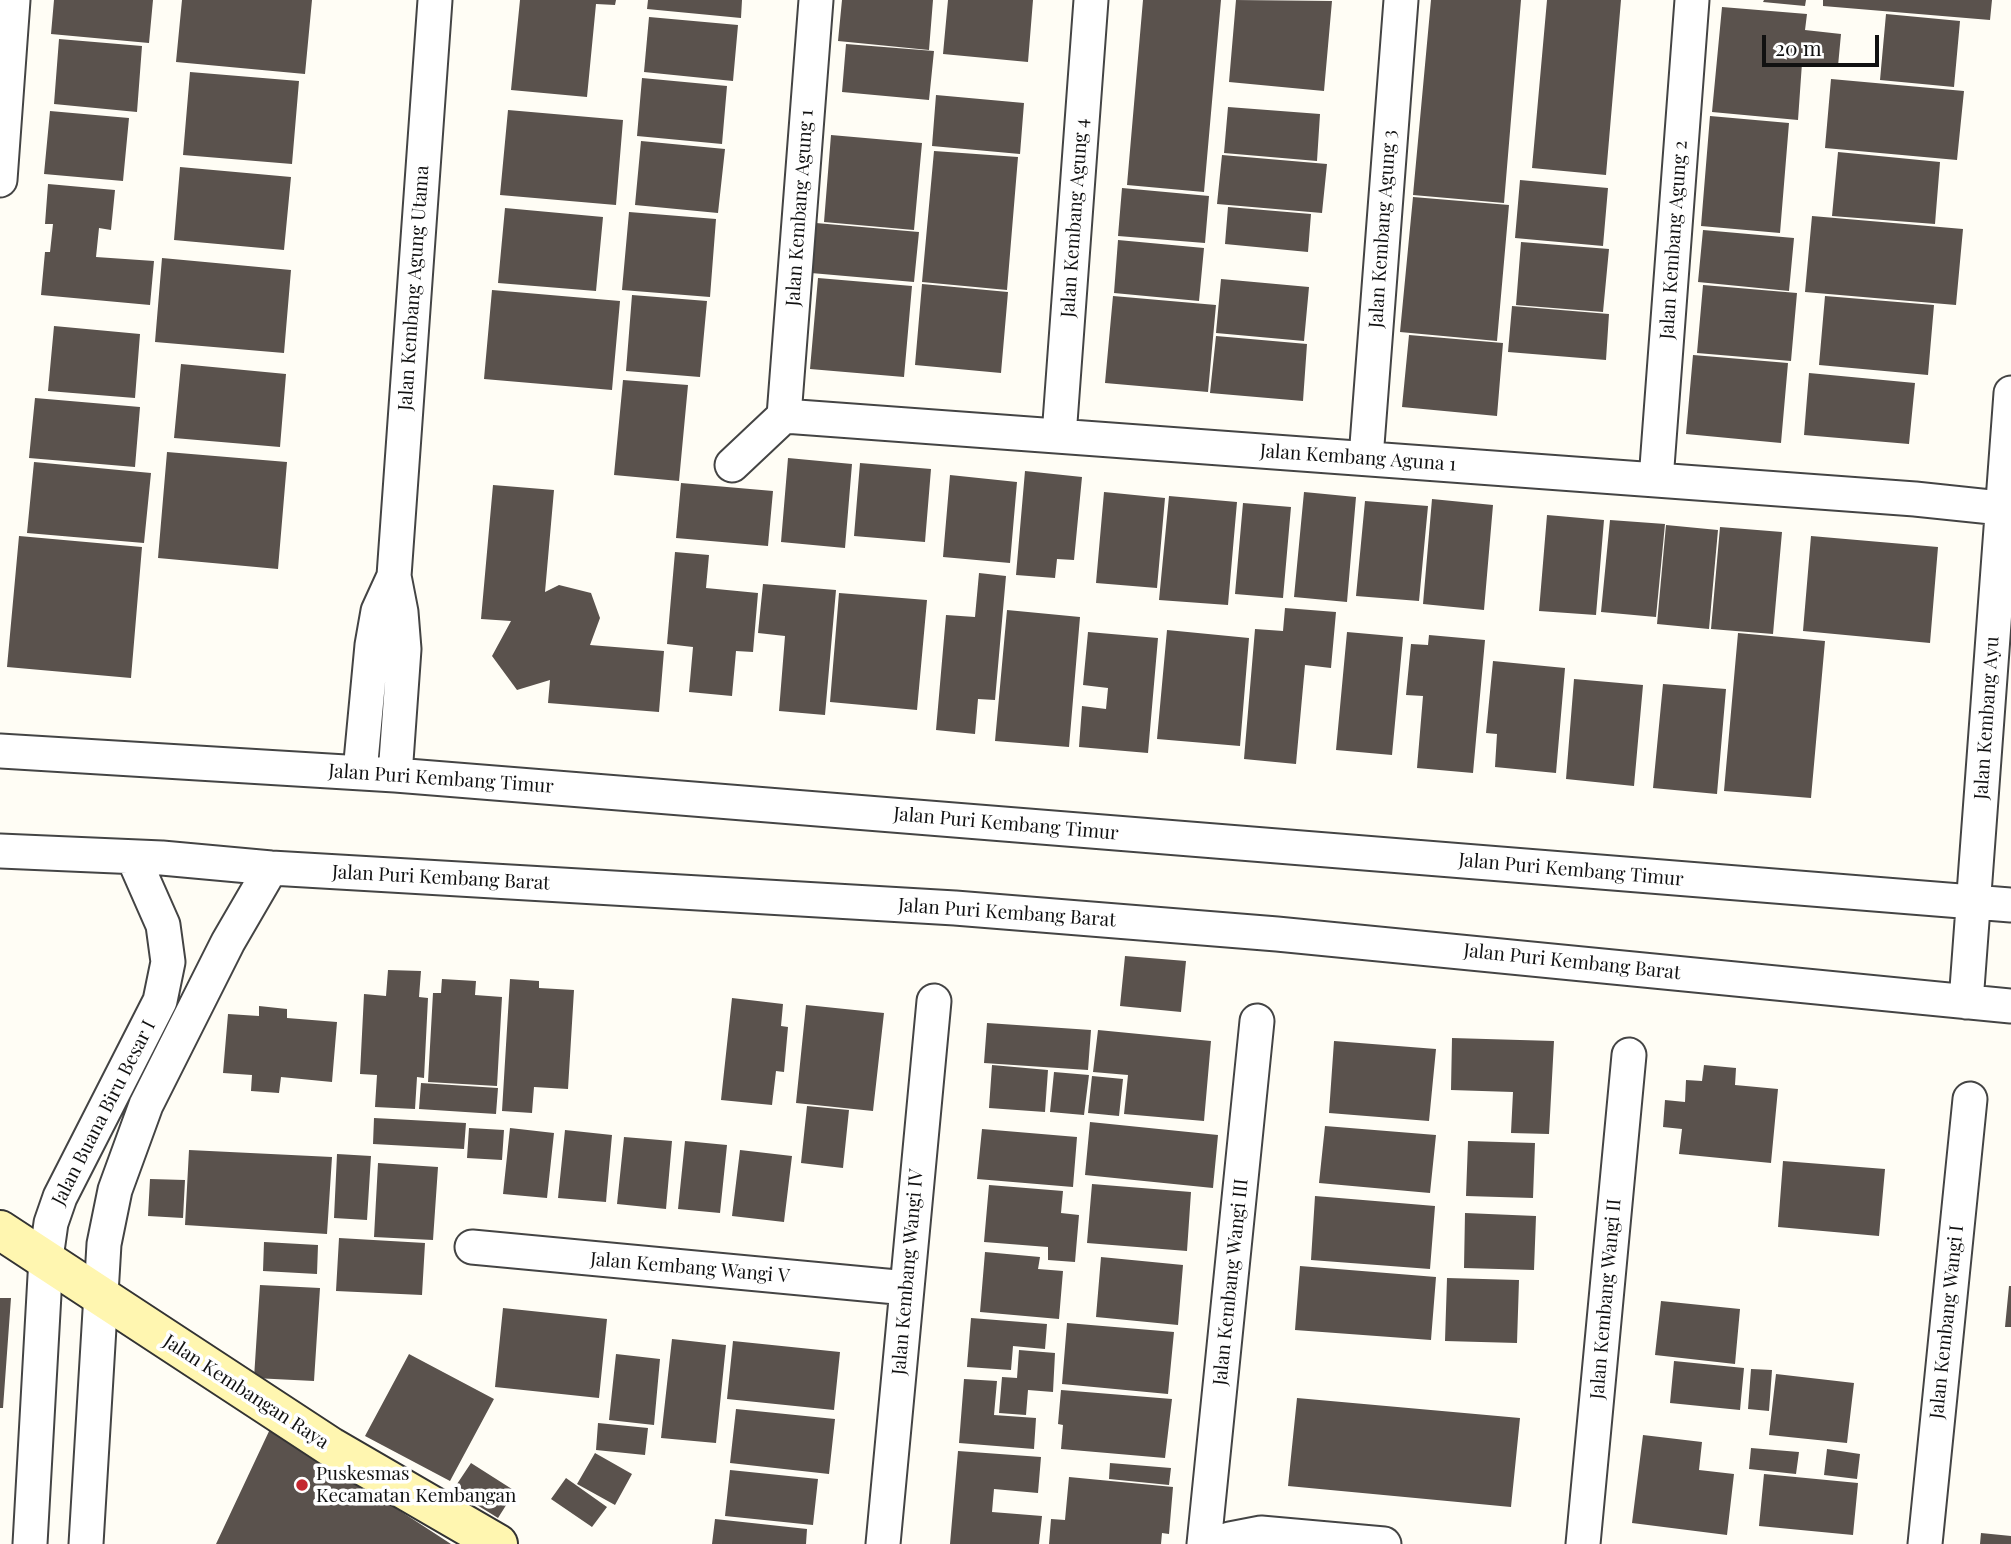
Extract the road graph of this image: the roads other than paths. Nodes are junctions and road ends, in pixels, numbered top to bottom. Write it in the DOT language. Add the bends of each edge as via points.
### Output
graph roads {
  1 [pos="13,0"];
  2 [pos="435,0"];
  3 [pos="816,0"];
  4 [pos="1091,0"];
  5 [pos="1401,0"];
  6 [pos="1692,0"];
  7 [pos="0,180"];
  8 [pos="2011,393"];
  9 [pos="784,416"];
  10 [pos="1059,436"];
  11 [pos="1366,458"];
  12 [pos="732,465"];
  13 [pos="1656,480"];
  14 [pos="2007,509"];
  15 [pos="394,576"];
  16 [pos="0,751"];
  17 [pos="360,772"];
  18 [pos="395,775"];
  19 [pos="0,851"];
  20 [pos="133,857"];
  21 [pos="271,868"];
  22 [pos="1973,902"];
  23 [pos="2011,905"];
  24 [pos="934,1000"];
  25 [pos="1966,1002"];
  26 [pos="2011,1006"];
  27 [pos="1257,1021"];
  28 [pos="1629,1055"];
  29 [pos="1970,1099"];
  30 [pos="0,1230"];
  31 [pos="472,1247"];
  32 [pos="46,1258"];
  33 [pos="907,1288"];
  34 [pos="99,1297"];
  35 [pos="30,1544"];
  36 [pos="86,1544"];
  37 [pos="498,1544"];
  38 [pos="883,1544"];
  39 [pos="1204,1544"];
  40 [pos="1222,1544"];
  41 [pos="1384,1544"];
  42 [pos="1583,1544"];
  43 [pos="1925,1544"];
  1 -- 7 [label="street"];
  2 -- 15 [label="street, Jalan Kembang Agung Utama"];
  3 -- 9 [label="street, Jalan Kembang Agung 1"];
  4 -- 10 [label="street, Jalan Kembang Agung 4"];
  5 -- 11 [label="street, Jalan Kembang Agung 3"];
  6 -- 13 [label="street, Jalan Kembang Agung 2"];
  8 -- 14 [label="street, Jalan Kembang Ayu"];
  9 -- 10 [label="street, Jalan Kembang Aguna 1"];
  9 -- 12 [label="street"];
  10 -- 11 [label="street, Jalan Kembang Aguna 1"];
  11 -- 13 [label="street, Jalan Kembang Aguna 1"];
  13 -- 14 [label="street, Jalan Kembang Aguna 1"];
  14 -- 22 [label="street, Jalan Kembang Ayu"];
  15 -- 17 [label="street, Jalan Kembang Agung Utama" via="378,611"];
  15 -- 18 [label="street, Jalan Kembang Agung Utama" via="404,649"];
  16 -- 17 [label="street, Jalan Puri Kembang Timur"];
  17 -- 18 [label="street, Jalan Puri Kembang Timur"];
  18 -- 22 [label="street, Jalan Puri Kembang Timur"];
  19 -- 20 [label="street, Jalan Puri Kembang Barat"];
  20 -- 21 [label="street, Jalan Puri Kembang Barat"];
  20 -- 32 [label="street, Jalan Buana Biru Besar I" via="163,925 168,962 160,1001 61,1197 51,1223"];
  21 -- 25 [label="street, Jalan Puri Kembang Barat" via="982,910 1291,935"];
  21 -- 34 [label="street, Jalan Buana Biru Besar I" via="146,1105 115,1190"];
  22 -- 23 [label="street, Jalan Puri Kembang Timur"];
  22 -- 25 [label="street, Jalan Kembang Ayu"];
  24 -- 33 [label="street, Jalan Kembang Wangi IV"];
  25 -- 26 [label="street, Jalan Puri Kembang Barat"];
  27 -- 39 [label="street, Jalan Kembang Wangi III"];
  28 -- 42 [label="street, Jalan Kembang Wangi II"];
  29 -- 43 [label="street, Jalan Kembang Wangi I"];
  30 -- 32 [label="street, Jalan Kembangan Raya"];
  31 -- 33 [label="street, Jalan Kembang Wangi V"];
  32 -- 34 [label="street, Jalan Kembangan Raya"];
  32 -- 35 [label="street, Jalan Buana Biru Besar I"];
  33 -- 38 [label="street, Jalan Kembang Wangi IV"];
  34 -- 36 [label="street, Jalan Buana Biru Besar I"];
  34 -- 37 [label="street, Jalan Kembangan Raya" via="331,1447"];
  40 -- 41 [label="street" via="1261,1533"];
}
